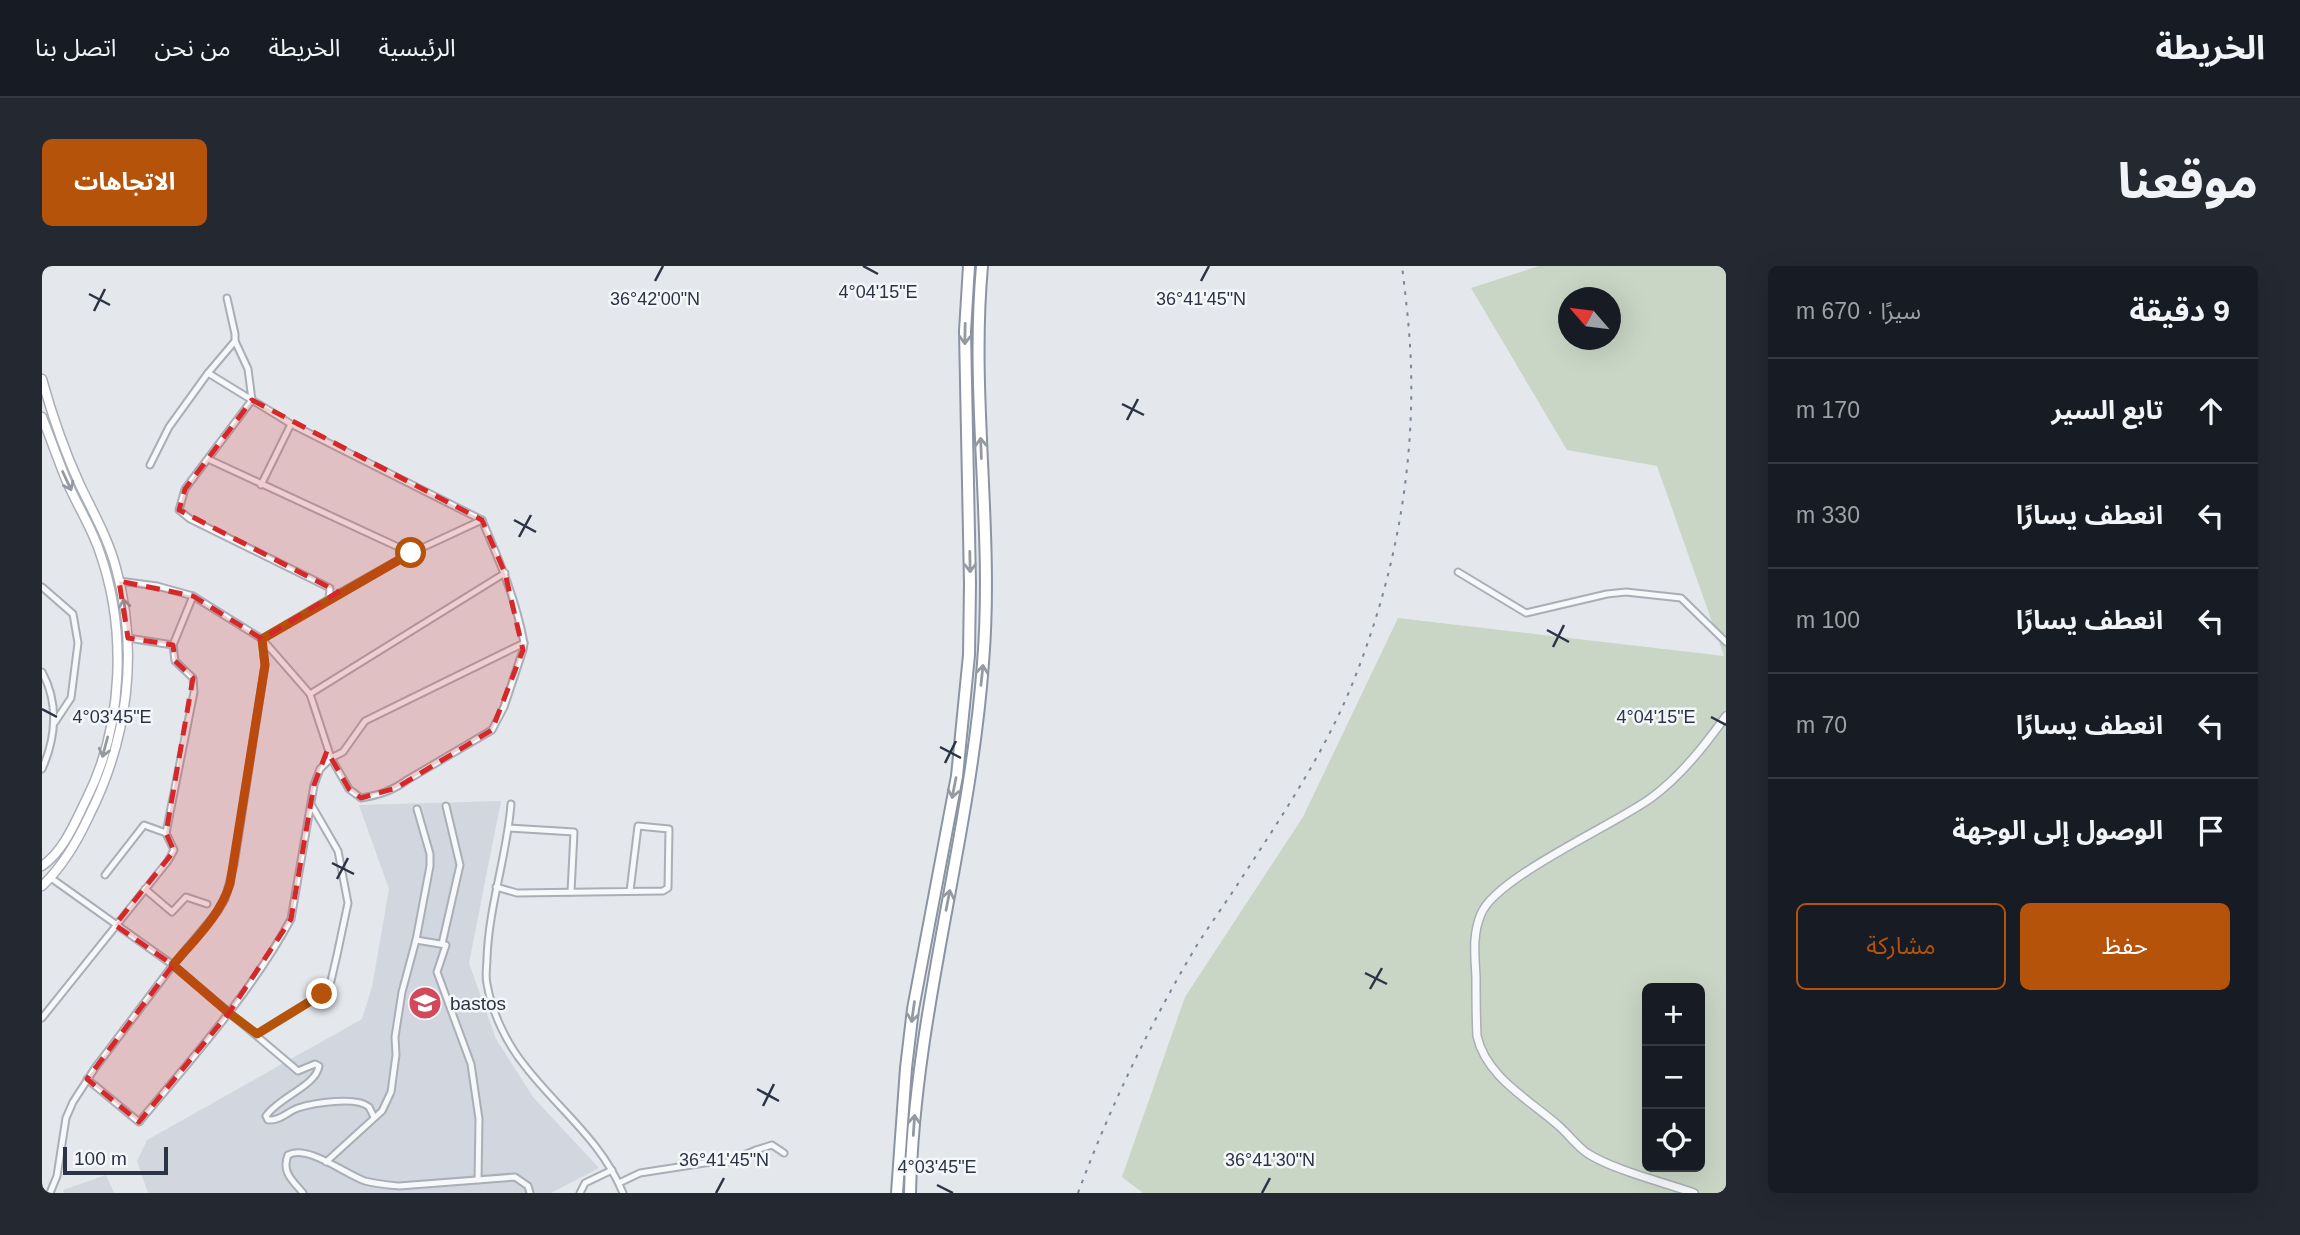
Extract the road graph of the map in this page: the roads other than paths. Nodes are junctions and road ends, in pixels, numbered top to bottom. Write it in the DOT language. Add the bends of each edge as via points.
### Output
graph roads {
  1 [pos="969,266"];
  2 [pos="982,266"];
  3 [pos="227,298"];
  4 [pos="234,341"];
  5 [pos="208,373"];
  6 [pos="42,379"];
  7 [pos="252,400"];
  8 [pos="42,417"];
  9 [pos="291,424"];
  10 [pos="208,459"];
  11 [pos="150,465"];
  12 [pos="261,485"];
  13 [pos="482,520"];
  14 [pos="411,553"];
  15 [pos="1458,572"];
  16 [pos="505,573"];
  17 [pos="119,580"];
  18 [pos="42,587"];
  19 [pos="193,596"];
  20 [pos="328,599"];
  21 [pos="128,638"];
  22 [pos="262,639"];
  23 [pos="1726,642"];
  24 [pos="524,643"];
  25 [pos="173,645"];
  26 [pos="42,672"];
  27 [pos="310,694"];
  28 [pos="1726,716"];
  29 [pos="55,722"];
  30 [pos="331,758"];
  31 [pos="42,769"];
  32 [pos="311,804"];
  33 [pos="511,804"];
  34 [pos="446,806"];
  35 [pos="417,809"];
  36 [pos="509,828"];
  37 [pos="166,833"];
  38 [pos="43,865"];
  39 [pos="105,875"];
  40 [pos="47,879"];
  41 [pos="496,887"];
  42 [pos="145,890"];
  43 [pos="630,891"];
  44 [pos="571,892"];
  45 [pos="207,904"];
  46 [pos="115,925"];
  47 [pos="416,940"];
  48 [pos="442,944"];
  49 [pos="173,965"];
  50 [pos="229,1013"];
  51 [pos="42,1018"];
  52 [pos="257,1034"];
  53 [pos="87,1079"];
  54 [pos="374,1117"];
  55 [pos="784,1153"];
  56 [pos="326,1162"];
  57 [pos="612,1170"];
  58 [pos="478,1180"];
  59 [pos="619,1183"];
  60 [pos="50,1193"];
  61 [pos="303,1193"];
  62 [pos="530,1193"];
  63 [pos="580,1193"];
  64 [pos="623,1193"];
  65 [pos="897,1193"];
  66 [pos="911,1193"];
  67 [pos="1694,1193"];
  1 -- 65 [label="highway, one-way" via="965,331 969,655 957,776 912,1021"];
  66 -- 2 [label="highway, one-way" via="922,1049 959,848 984,662 978,359"];
  3 -- 4 [label="street"];
  4 -- 5 [label="street"];
  4 -- 7 [label="street" via="248,369"];
  5 -- 7 [label="street"];
  5 -- 11 [label="street" via="169,427"];
  6 -- 17 [label="main road" via="63,444 104,531"];
  7 -- 9 [label="street"];
  7 -- 10 [label="street"];
  8 -- 38 [label="main road, one-way" via="99,549 117,649 112,722 92,789 67,837"];
  9 -- 12 [label="street"];
  9 -- 13 [label="street"];
  10 -- 12 [label="street"];
  10 -- 20 [label="street" via="185,489 179,510 330,588"];
  12 -- 14 [label="street"];
  13 -- 14 [label="street"];
  13 -- 16 [label="street"];
  14 -- 20 [label="street"];
  15 -- 23 [label="street" via="1526,613 1626,592 1681,598"];
  16 -- 24 [label="street"];
  16 -- 27 [label="street"];
  17 -- 19 [label="street"];
  21 -- 17 [label="main road, one-way"];
  18 -- 29 [label="street" via="73,614 78,643 71,698"];
  19 -- 22 [label="street"];
  19 -- 25 [label="street"];
  20 -- 22 [label="street"];
  21 -- 25 [label="street"];
  21 -- 40 [label="main road" via="124,717 114,758 86,824"];
  22 -- 27 [label="street"];
  22 -- 49 [label="street" via="265,665 230,884 218,911"];
  24 -- 30 [label="street" via="365,721 343,752"];
  24 -- 30 [label="street" via="492,730 396,788 361,798 349,789"];
  25 -- 37 [label="street" via="175,661 193,678 194,692"];
  26 -- 29 [label="street" via="49,685"];
  27 -- 30 [label="street"];
  28 -- 67 [label="street" via="1653,797 1497,894 1481,912 1474,940 1477,1036 1492,1068 1586,1153"];
  29 -- 31 [label="street"];
  30 -- 32 [label="street" via="320,769"];
  32 -- 50 [label="street" via="290,919"];
  32 -- 52 [label="street" via="338,851 348,904 337,956 331,981 322,994"];
  33 -- 36 [label="street"];
  34 -- 48 [label="street" via="460,865"];
  35 -- 47 [label="street" via="430,866"];
  36 -- 41 [label="street"];
  36 -- 44 [label="street" via="574,832"];
  37 -- 39 [label="street" via="144,825"];
  37 -- 42 [label="street" via="174,850"];
  38 -- 40 [label="main road" via="51,867"];
  40 -- 46 [label="street"];
  41 -- 44 [label="street" via="517,893"];
  41 -- 57 [label="street" via="486,983 499,1024 524,1066 590,1137"];
  42 -- 45 [label="street" via="172,912 186,897"];
  42 -- 46 [label="street"];
  43 -- 43 [label="street" via="668,888 669,829 638,826"];
  43 -- 44 [label="street"];
  46 -- 49 [label="street"];
  46 -- 51 [label="street"];
  47 -- 48 [label="street"];
  47 -- 54 [label="street" via="394,1037 391,1092"];
  48 -- 58 [label="street" via="446,945 437,972 475,1085"];
  49 -- 50 [label="street"];
  49 -- 53 [label="street"];
  50 -- 52 [label="street"];
  50 -- 53 [label="street" via="139,1122"];
  52 -- 54 [label="street" via="298,1071 319,1066 315,1078 273,1106 268,1120 276,1121 297,1108 341,1101 361,1103"];
  53 -- 60 [label="street" via="66,1118"];
  54 -- 56 [label="street"];
  55 -- 59 [label="street" via="772,1145 727,1162 640,1173"];
  56 -- 58 [label="street" via="385,1185"];
  56 -- 61 [label="street" via="301,1152 288,1155 287,1173"];
  57 -- 59 [label="street"];
  57 -- 63 [label="street" via="585,1182"];
  58 -- 62 [label="street" via="515,1177"];
  59 -- 64 [label="street"];
}
